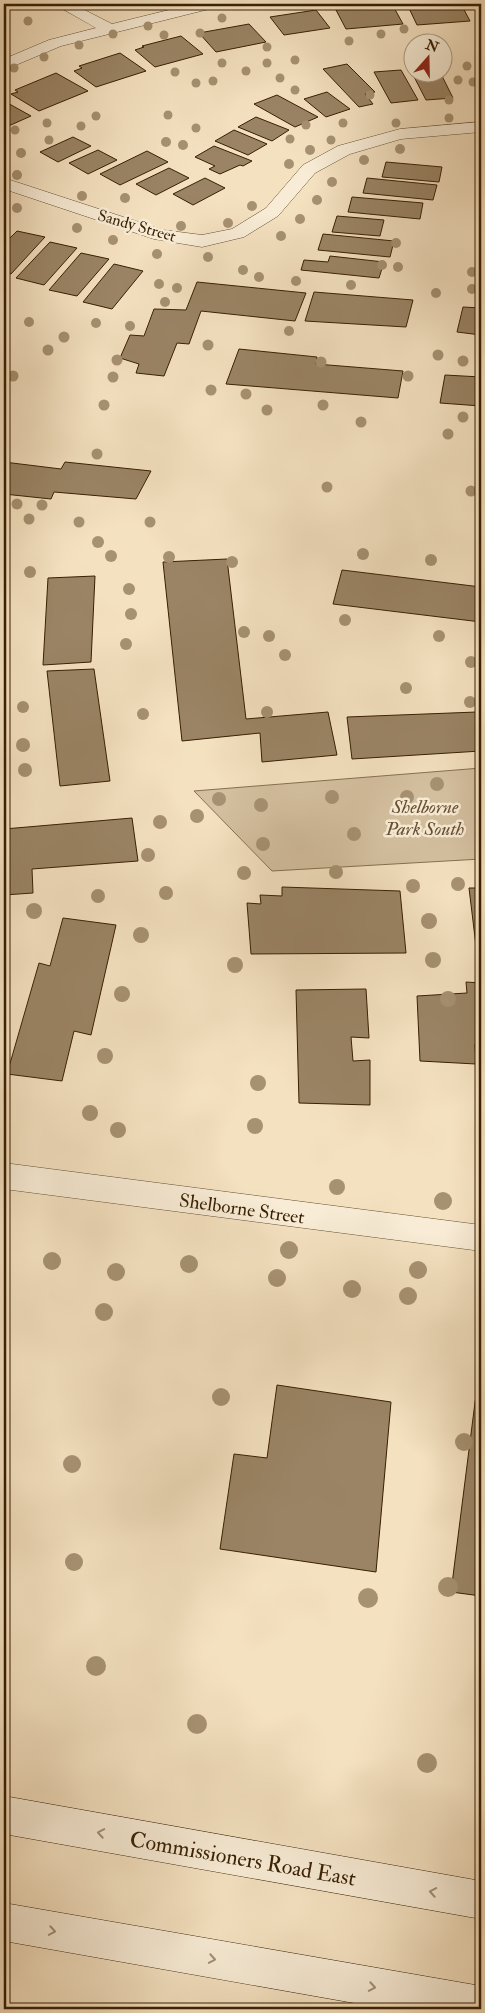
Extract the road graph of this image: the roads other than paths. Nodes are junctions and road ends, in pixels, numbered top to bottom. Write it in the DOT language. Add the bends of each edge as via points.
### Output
graph roads {
  1 [pos="62,4"];
  2 [pos="211,4"];
  3 [pos="110,29"];
  4 [pos="4,65"];
  5 [pos="481,127"];
  6 [pos="4,183"];
  7 [pos="4,1176"];
  8 [pos="481,1238"];
  9 [pos="4,1815"];
  10 [pos="481,1900"];
  11 [pos="4,1922"];
  12 [pos="481,2006"];
  1 -- 3 [label="street"];
  2 -- 3 [label="street"];
  3 -- 4 [label="street" via="55,43"];
  5 -- 6 [label="street, Sandy Street" via="400,134 344,150 309,169 272,212 238,233 202,241 160,235"];
  7 -- 8 [label="street, Shelborne Street"];
  10 -- 9 [label="street, Commissioners Road East, one-way"];
  11 -- 12 [label="street, one-way"];
}
